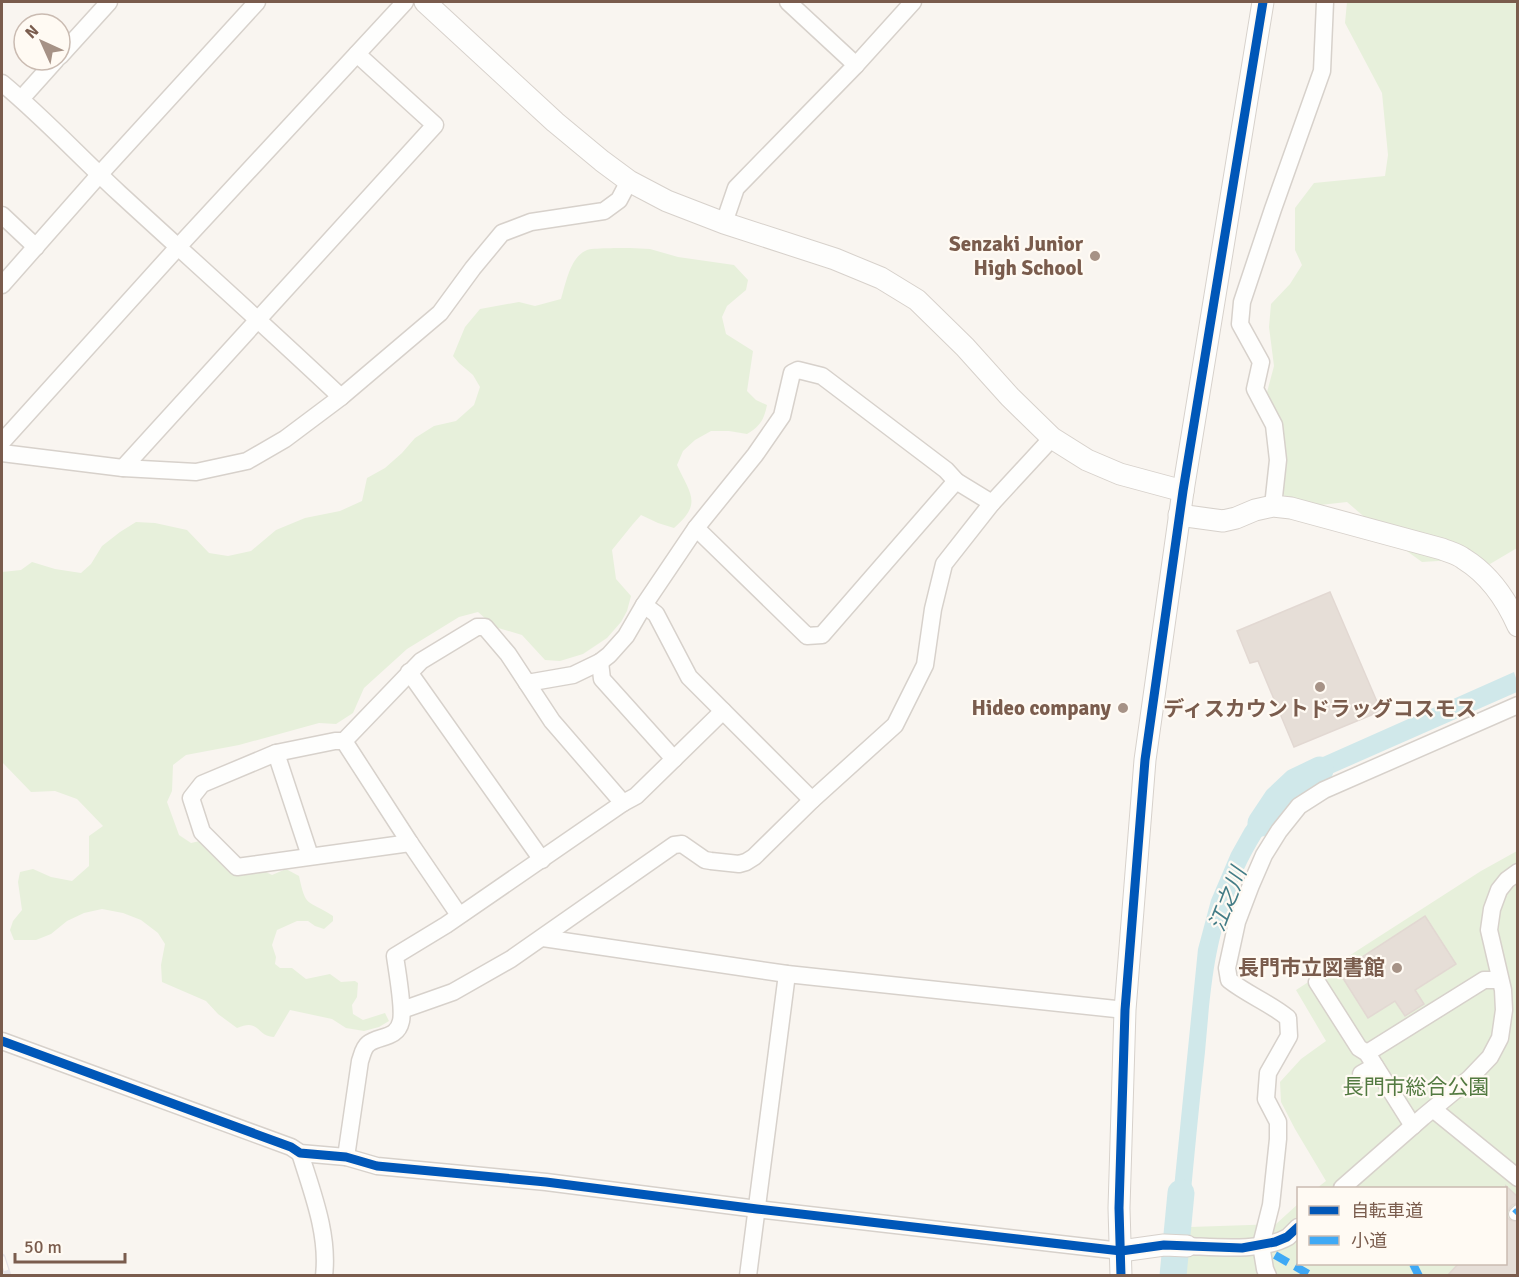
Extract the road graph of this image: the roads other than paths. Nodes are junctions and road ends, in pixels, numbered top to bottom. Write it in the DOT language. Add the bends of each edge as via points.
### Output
graph roads {
  1 [pos="109,2"];
  2 [pos="257,2"];
  3 [pos="405,2"];
  4 [pos="425,2"];
  5 [pos="788,2"];
  6 [pos="913,2"];
  7 [pos="1263,2"];
  8 [pos="1326,2"];
  9 [pos="72,43"];
  10 [pos="357,54"];
  11 [pos="856,65"];
  12 [pos="45,72"];
  13 [pos="2,83"];
  14 [pos="21,99"];
  15 [pos="99,175"];
  16 [pos="629,181"];
  17 [pos="2,215"];
  18 [pos="724,223"];
  19 [pos="36,247"];
  20 [pos="178,247"];
  21 [pos="2,285"];
  22 [pos="258,319"];
  23 [pos="341,397"];
  24 [pos="1052,438"];
  25 [pos="2,442"];
  26 [pos="2,453"];
  27 [pos="123,468"];
  28 [pos="956,481"];
  29 [pos="1183,491"];
  30 [pos="992,503"];
  31 [pos="1273,506"];
  32 [pos="1179,515"];
  33 [pos="696,528"];
  34 [pos="644,605"];
  35 [pos="1518,626"];
  36 [pos="600,662"];
  37 [pos="409,672"];
  38 [pos="528,683"];
  39 [pos="1518,705"];
  40 [pos="723,711"];
  41 [pos="344,741"];
  42 [pos="276,753"];
  43 [pos="674,759"];
  44 [pos="812,800"];
  45 [pos="623,803"];
  46 [pos="410,843"];
  47 [pos="310,856"];
  48 [pos="542,860"];
  49 [pos="1518,872"];
  50 [pos="459,915"];
  51 [pos="543,938"];
  52 [pos="787,974"];
  53 [pos="1500,980"];
  54 [pos="1317,982"];
  55 [pos="402,1010"];
  56 [pos="1125,1010"];
  57 [pos="2,1041"];
  58 [pos="1368,1065"];
  59 [pos="1433,1109"];
  60 [pos="1413,1126"];
  61 [pos="300,1153"];
  62 [pos="346,1158"];
  63 [pos="1518,1178"];
  64 [pos="1343,1187"];
  65 [pos="757,1209"];
  66 [pos="1297,1229"];
  67 [pos="1262,1245"];
  68 [pos="1187,1246"];
  69 [pos="1121,1251"];
  70 [pos="324,1275"];
  71 [pos="748,1275"];
  72 [pos="1121,1275"];
  73 [pos="1268,1275"];
  1 -- 9 [label="street"];
  2 -- 15 [label="street"];
  3 -- 10 [label="street"];
  4 -- 16 [label="street" via="555,122"];
  5 -- 11 [label="street"];
  6 -- 11 [label="street"];
  7 -- 29 [label="street"];
  8 -- 31 [label="street" via="1322,70 1242,302 1240,324 1261,362 1255,389 1274,425 1278,460"];
  10 -- 20 [label="street"];
  10 -- 22 [label="street" via="435,125"];
  11 -- 18 [label="street" via="736,188"];
  12 -- 14 [label="street"];
  13 -- 14 [label="street"];
  14 -- 15 [label="street"];
  15 -- 19 [label="street"];
  15 -- 20 [label="street"];
  16 -- 18 [label="street"];
  16 -- 23 [label="street" via="620,200 604,211 531,222 502,233 440,313"];
  17 -- 19 [label="street"];
  18 -- 24 [label="street" via="835,259 881,278 917,300"];
  19 -- 21 [label="street"];
  20 -- 22 [label="street"];
  20 -- 25 [label="street"];
  22 -- 23 [label="street"];
  22 -- 27 [label="street"];
  23 -- 27 [label="street" via="285,439 247,461 195,472"];
  24 -- 29 [label="street" via="1087,460 1120,474"];
  24 -- 30 [label="street"];
  26 -- 27 [label="street"];
  28 -- 30 [label="street"];
  28 -- 33 [label="street" via="822,635 807,636"];
  28 -- 33 [label="street" via="822,376 798,370 792,373 782,416"];
  29 -- 32 [label="street"];
  30 -- 44 [label="street" via="944,564 925,665 895,725"];
  31 -- 32 [label="street" via="1223,521"];
  31 -- 35 [label="street" via="1431,546 1463,558 1501,594"];
  32 -- 56 [label="street" via="1145,760"];
  33 -- 34 [label="street"];
  34 -- 36 [label="street" via="626,636"];
  34 -- 40 [label="street" via="656,614 689,677"];
  36 -- 38 [label="street" via="573,675"];
  36 -- 43 [label="street" via="602,679"];
  37 -- 38 [label="street" via="468,632 485,627"];
  37 -- 41 [label="street"];
  37 -- 48 [label="street"];
  38 -- 45 [label="street" via="552,721"];
  39 -- 67 [label="street" via="1324,790 1299,806 1260,865 1237,922 1227,968 1229,980 1288,1018 1289,1036 1268,1073 1266,1099 1278,1122 1278,1139"];
  40 -- 43 [label="street"];
  40 -- 44 [label="street"];
  41 -- 42 [label="street"];
  41 -- 46 [label="street"];
  42 -- 47 [label="street"];
  42 -- 47 [label="street" via="202,784 191,798 202,832 237,867"];
  43 -- 45 [label="street" via="636,796"];
  44 -- 51 [label="street" via="746,862 705,860 682,844 674,845"];
  45 -- 48 [label="street"];
  46 -- 47 [label="street"];
  46 -- 50 [label="street"];
  48 -- 50 [label="street"];
  49 -- 53 [label="street" via="1499,890 1492,909 1489,930"];
  50 -- 55 [label="street" via="395,956"];
  51 -- 52 [label="street"];
  51 -- 55 [label="street" via="453,992"];
  52 -- 56 [label="street"];
  52 -- 65 [label="street"];
  53 -- 58 [label="street" via="1484,980"];
  53 -- 59 [label="street" via="1504,1010 1500,1038 1490,1057"];
  54 -- 58 [label="street"];
  55 -- 62 [label="street" via="396,1031 369,1043 363,1051"];
  56 -- 69 [label="street"];
  57 -- 61 [label="street"];
  58 -- 60 [label="street"];
  59 -- 60 [label="street"];
  59 -- 63 [label="street"];
  60 -- 64 [label="street"];
  61 -- 62 [label="street"];
  61 -- 70 [label="street" via="322,1230"];
  62 -- 65 [label="street" via="377,1166 546,1182"];
  65 -- 69 [label="street"];
  65 -- 71 [label="street"];
  66 -- 67 [label="street" via="1287,1237"];
  67 -- 68 [label="street"];
  67 -- 73 [label="street"];
  68 -- 69 [label="street"];
  69 -- 72 [label="street"];
}
